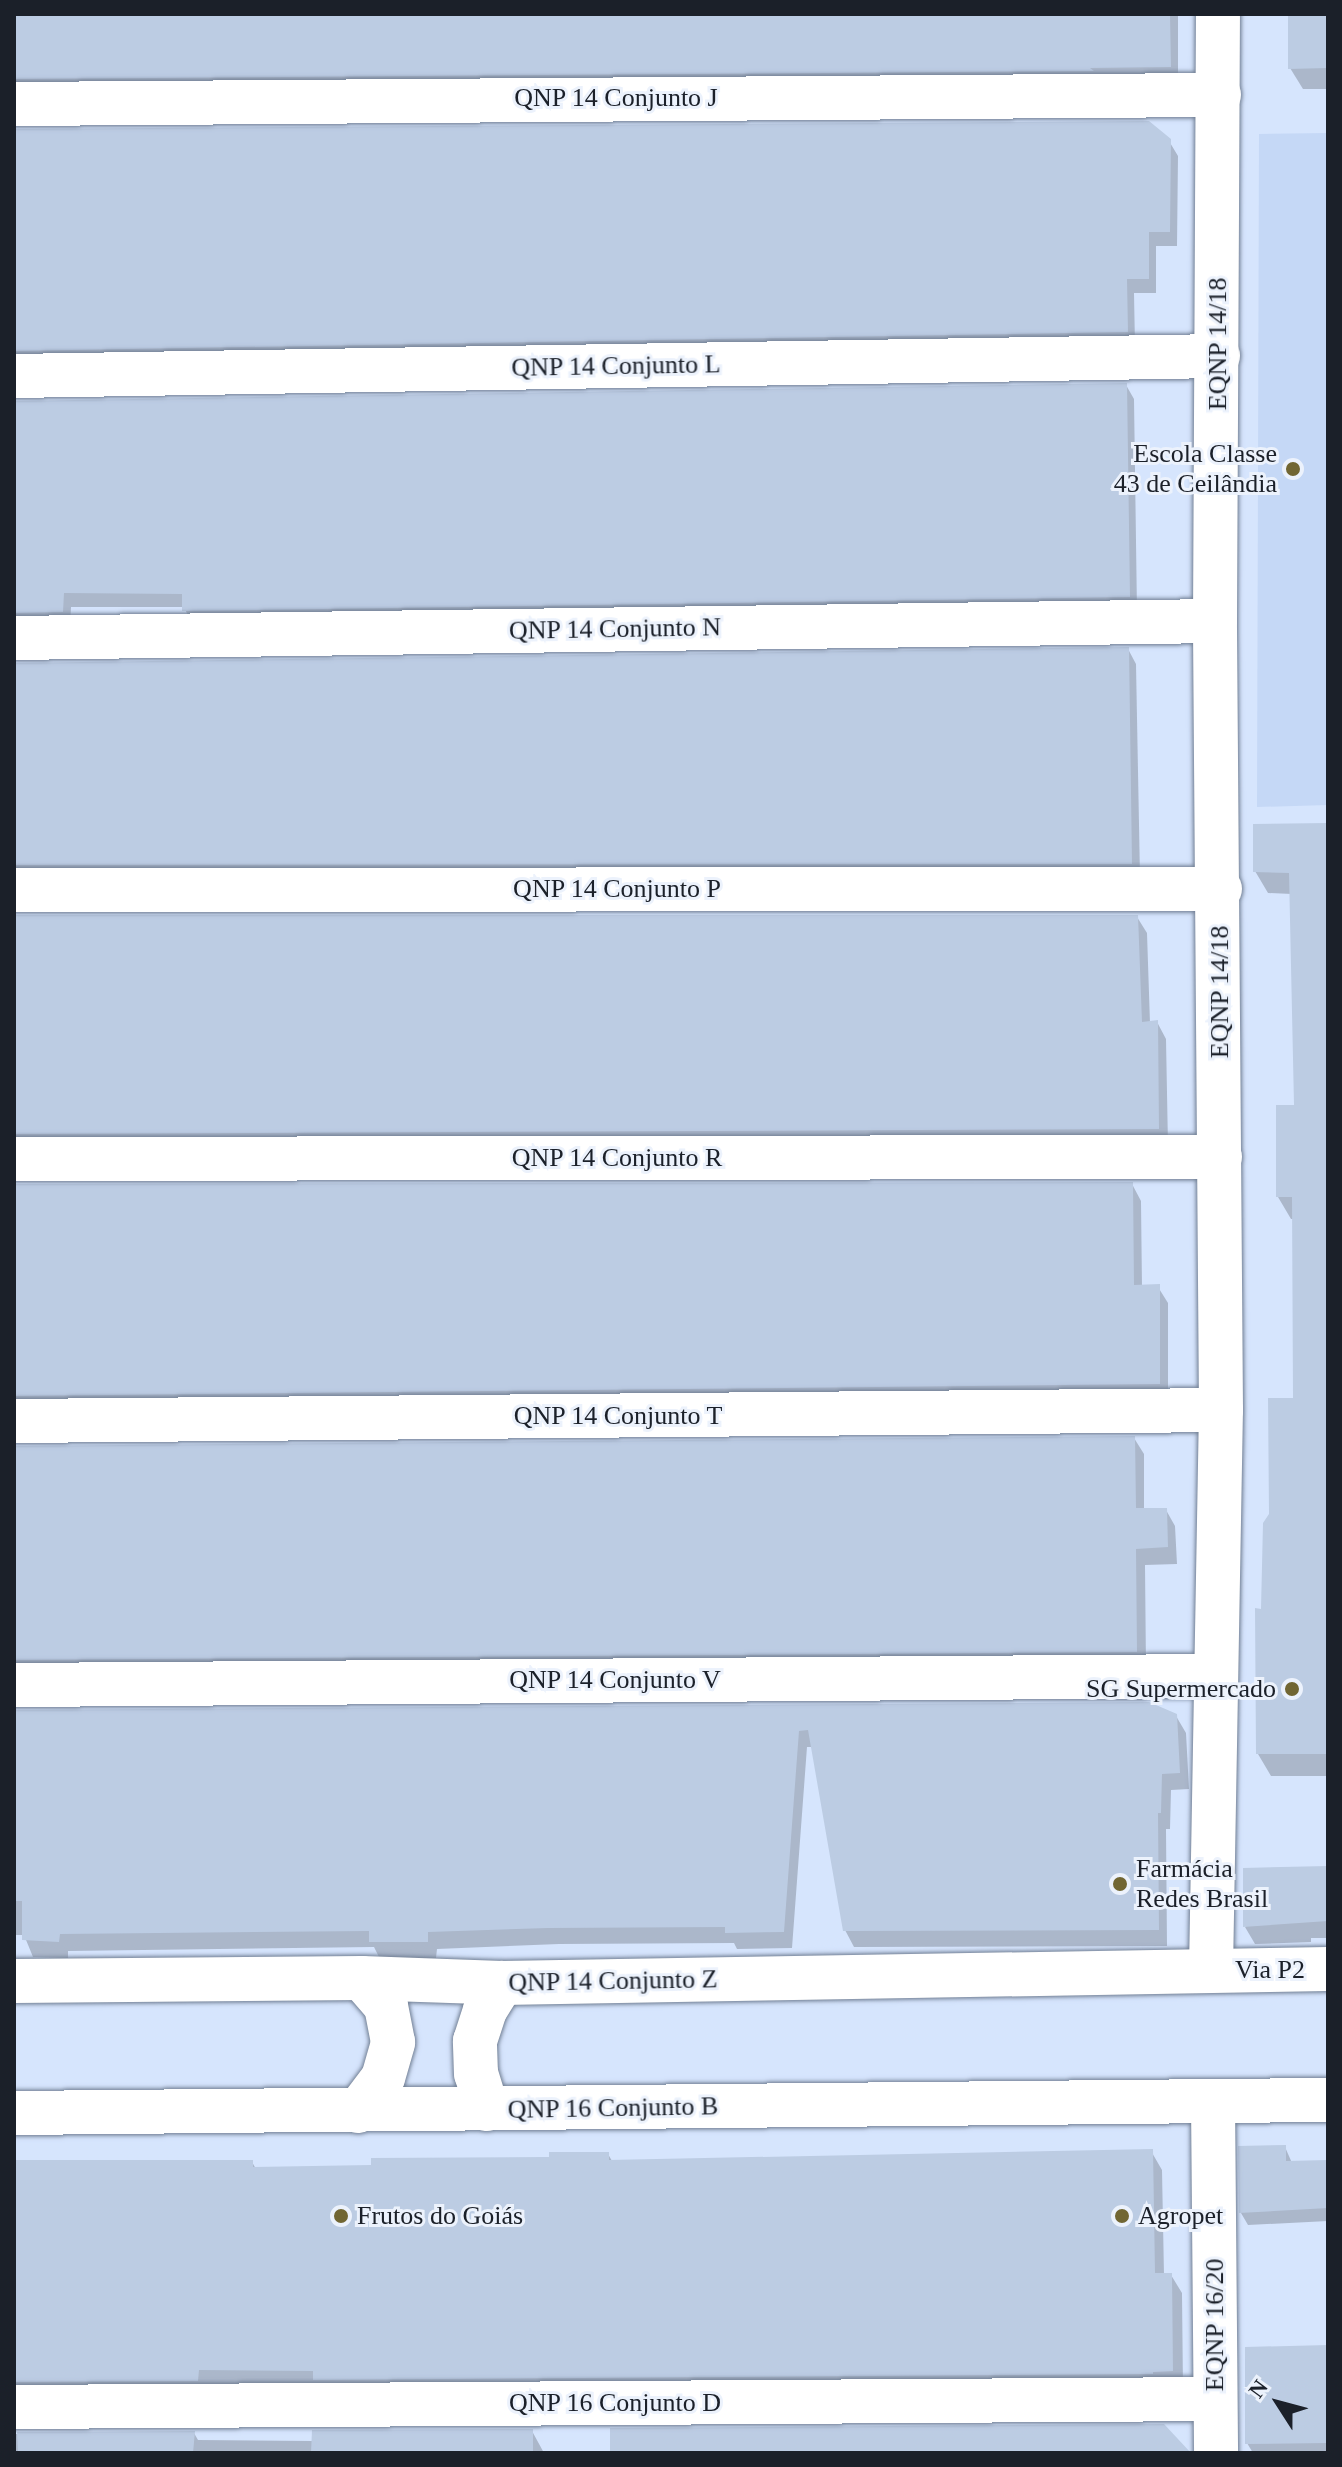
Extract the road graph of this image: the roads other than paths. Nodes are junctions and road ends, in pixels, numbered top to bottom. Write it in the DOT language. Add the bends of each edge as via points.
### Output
graph roads {
  1 [pos="1218,14"];
  2 [pos="1219,95"];
  3 [pos="14,104"];
  4 [pos="1218,356"];
  5 [pos="14,376"];
  6 [pos="1215,621"];
  7 [pos="14,638"];
  8 [pos="1220,889"];
  9 [pos="14,890"];
  10 [pos="1220,1157"];
  11 [pos="14,1159"];
  12 [pos="1221,1410"];
  13 [pos="14,1421"];
  14 [pos="1216,1676"];
  15 [pos="14,1685"];
  16 [pos="1328,1969"];
  17 [pos="1211,1970"];
  18 [pos="362,1978"];
  19 [pos="14,1981"];
  20 [pos="502,1983"];
  21 [pos="1328,2100"];
  22 [pos="1213,2101"];
  23 [pos="487,2109"];
  24 [pos="358,2111"];
  25 [pos="14,2113"];
  26 [pos="1215,2399"];
  27 [pos="14,2407"];
  28 [pos="1216,2453"];
  1 -- 2 [label="street, EQNP 14/18"];
  2 -- 3 [label="street, QNP 14 Conjunto J"];
  2 -- 4 [label="street, EQNP 14/18"];
  4 -- 5 [label="street, QNP 14 Conjunto L"];
  4 -- 6 [label="street, EQNP 14/18"];
  6 -- 7 [label="street, QNP 14 Conjunto N"];
  6 -- 8 [label="street, EQNP 14/18"];
  8 -- 9 [label="street, QNP 14 Conjunto P"];
  8 -- 10 [label="street, EQNP 14/18"];
  10 -- 11 [label="street, QNP 14 Conjunto R"];
  10 -- 12 [label="street, EQNP 14/18"];
  12 -- 13 [label="street, QNP 14 Conjunto T"];
  12 -- 14 [label="street, EQNP 14/18"];
  14 -- 15 [label="street, QNP 14 Conjunto V"];
  14 -- 17 [label="street, EQNP 14/18"];
  16 -- 17 [label="street, Via P2"];
  17 -- 20 [label="street, QNP 14 Conjunto Z"];
  18 -- 19 [label="street, QNP 14 Conjunto Z"];
  18 -- 20 [label="street, QNP 14 Conjunto Z"];
  18 -- 24 [label="street" via="386,2006 393,2042 383,2078"];
  20 -- 23 [label="street" via="485,2010 475,2041 476,2074"];
  21 -- 22 [label="street"];
  22 -- 23 [label="street, QNP 16 Conjunto B"];
  22 -- 26 [label="street, EQNP 16/20"];
  23 -- 24 [label="street, QNP 16 Conjunto B"];
  24 -- 25 [label="street, QNP 16 Conjunto B"];
  26 -- 27 [label="street, QNP 16 Conjunto D"];
  26 -- 28 [label="street, EQNP 16/20"];
}
